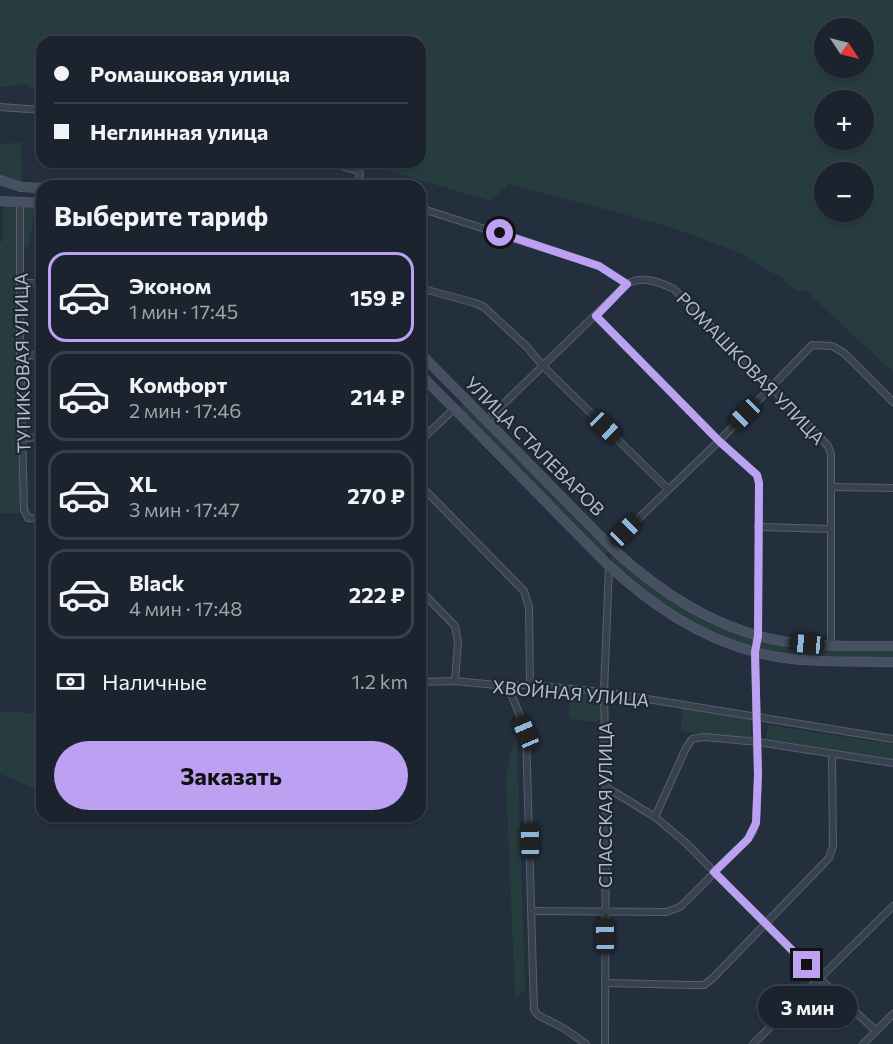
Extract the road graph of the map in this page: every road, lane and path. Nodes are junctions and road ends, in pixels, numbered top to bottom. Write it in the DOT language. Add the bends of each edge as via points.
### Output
graph roads {
  1 [pos="0,107"];
  2 [pos="36,110"];
  3 [pos="349,168"];
  4 [pos="358,180"];
  5 [pos="0,181"];
  6 [pos="21,187"];
  7 [pos="36,188"];
  8 [pos="0,201"];
  9 [pos="20,202"];
  10 [pos="36,203"];
  11 [pos="426,210"];
  12 [pos="21,283"];
  13 [pos="36,283"];
  14 [pos="627,284"];
  15 [pos="426,290"];
  16 [pos="596,316"];
  17 [pos="36,355"];
  18 [pos="20,356"];
  19 [pos="426,358"];
  20 [pos="543,366"];
  21 [pos="426,380"];
  22 [pos="770,388"];
  23 [pos="464,398"];
  24 [pos="893,402"];
  25 [pos="454,409"];
  26 [pos="487,420"];
  27 [pos="426,435"];
  28 [pos="36,437"];
  29 [pos="23,438"];
  30 [pos="719,441"];
  31 [pos="831,487"];
  32 [pos="893,488"];
  33 [pos="668,489"];
  34 [pos="426,490"];
  35 [pos="36,519"];
  36 [pos="758,527"];
  37 [pos="831,529"];
  38 [pos="612,548"];
  39 [pos="607,563"];
  40 [pos="426,596"];
  41 [pos="758,636"];
  42 [pos="831,646"];
  43 [pos="893,646"];
  44 [pos="755,652"];
  45 [pos="893,662"];
  46 [pos="455,681"];
  47 [pos="426,682"];
  48 [pos="530,685"];
  49 [pos="506,686"];
  50 [pos="604,692"];
  51 [pos="757,717"];
  52 [pos="893,738"];
  53 [pos="758,742"];
  54 [pos="832,754"];
  55 [pos="893,763"];
  56 [pos="606,787"];
  57 [pos="655,818"];
  58 [pos="714,872"];
  59 [pos="893,906"];
  60 [pos="531,911"];
  61 [pos="604,913"];
  62 [pos="766,924"];
  63 [pos="820,979"];
  64 [pos="605,982"];
  65 [pos="893,1014"];
  66 [pos="876,1031"];
  67 [pos="586,1044"];
  68 [pos="605,1044"];
  69 [pos="753,1044"];
  70 [pos="863,1044"];
  1 -- 2 [label="street"];
  3 -- 4 [label="street" via="357,170"];
  5 -- 6 [label="main road"];
  6 -- 7 [label="main road"];
  6 -- 9 [label="main road"];
  8 -- 9 [label="main road"];
  9 -- 10 [label="main road"];
  9 -- 12 [label="street, ТУПИКОВАЯ УЛИЦА"];
  11 -- 14 [label="street" via="599,266"];
  12 -- 13 [label="street"];
  12 -- 18 [label="street, ТУПИКОВАЯ УЛИЦА"];
  14 -- 16 [label="street"];
  14 -- 22 [label="street, РОМАШКОВАЯ УЛИЦА" via="646,279 674,289"];
  15 -- 20 [label="street" via="484,308"];
  16 -- 20 [label="street"];
  16 -- 30 [label="street"];
  17 -- 18 [label="street"];
  18 -- 29 [label="street, ТУПИКОВАЯ УЛИЦА"];
  19 -- 23 [label="main road, УЛИЦА СТАЛЕВАРОВ"];
  20 -- 26 [label="street"];
  20 -- 33 [label="street"];
  21 -- 25 [label="main road, УЛИЦА СТАЛЕВАРОВ"];
  22 -- 24 [label="street" via="812,345 832,346 844,352"];
  22 -- 30 [label="street"];
  22 -- 31 [label="street, РОМАШКОВАЯ УЛИЦА" via="828,446"];
  23 -- 25 [label="main road"];
  23 -- 26 [label="main road, УЛИЦА СТАЛЕВАРОВ"];
  25 -- 27 [label="street"];
  25 -- 39 [label="main road, УЛИЦА СТАЛЕВАРОВ"];
  26 -- 38 [label="main road, УЛИЦА СТАЛЕВАРОВ"];
  28 -- 29 [label="street"];
  29 -- 35 [label="street, ТУПИКОВАЯ УЛИЦА" via="24,510"];
  30 -- 33 [label="street"];
  30 -- 36 [label="street" via="757,475"];
  31 -- 32 [label="street"];
  31 -- 37 [label="street, РОМАШКОВАЯ УЛИЦА"];
  33 -- 38 [label="street"];
  34 -- 48 [label="street" via="524,591 530,607"];
  36 -- 37 [label="street"];
  36 -- 41 [label="street"];
  37 -- 42 [label="street, РОМАШКОВАЯ УЛИЦА"];
  38 -- 39 [label="main road"];
  38 -- 41 [label="main road, УЛИЦА СТАЛЕВАРОВ" via="688,607"];
  39 -- 44 [label="main road, УЛИЦА СТАЛЕВАРОВ" via="643,596 689,626"];
  39 -- 50 [label="street, СПАССКАЯ УЛИЦА"];
  40 -- 46 [label="street" via="454,626 458,642"];
  41 -- 42 [label="main road, УЛИЦА СТАЛЕВАРОВ"];
  41 -- 44 [label="main road"];
  42 -- 43 [label="main road, УЛИЦА СТАЛЕВАРОВ"];
  44 -- 45 [label="main road, УЛИЦА СТАЛЕВАРОВ" via="830,661"];
  44 -- 51 [label="street"];
  46 -- 47 [label="street, ХВОЙНАЯ УЛИЦА"];
  46 -- 49 [label="street, ХВОЙНАЯ УЛИЦА"];
  48 -- 49 [label="street, ХВОЙНАЯ УЛИЦА"];
  48 -- 50 [label="street, ХВОЙНАЯ УЛИЦА"];
  49 -- 60 [label="street" via="526,733"];
  50 -- 51 [label="street, ХВОЙНАЯ УЛИЦА"];
  50 -- 56 [label="street, СПАССКАЯ УЛИЦА"];
  51 -- 52 [label="street, ХВОЙНАЯ УЛИЦА"];
  51 -- 53 [label="street"];
  53 -- 54 [label="street"];
  53 -- 57 [label="street" via="692,739"];
  53 -- 58 [label="street" via="753,832"];
  54 -- 55 [label="street"];
  54 -- 62 [label="street" via="833,846 829,858"];
  56 -- 57 [label="street"];
  56 -- 61 [label="street, СПАССКАЯ УЛИЦА"];
  57 -- 58 [label="street"];
  58 -- 61 [label="street" via="680,907 666,912"];
  58 -- 62 [label="street"];
  59 -- 63 [label="street"];
  60 -- 61 [label="street"];
  60 -- 67 [label="street" via="534,1010"];
  61 -- 64 [label="street, СПАССКАЯ УЛИЦА"];
  62 -- 63 [label="street"];
  62 -- 64 [label="street" via="704,985"];
  63 -- 66 [label="street"];
  63 -- 69 [label="street"];
  64 -- 68 [label="street, СПАССКАЯ УЛИЦА"];
  65 -- 66 [label="street"];
  66 -- 70 [label="street"];
}
